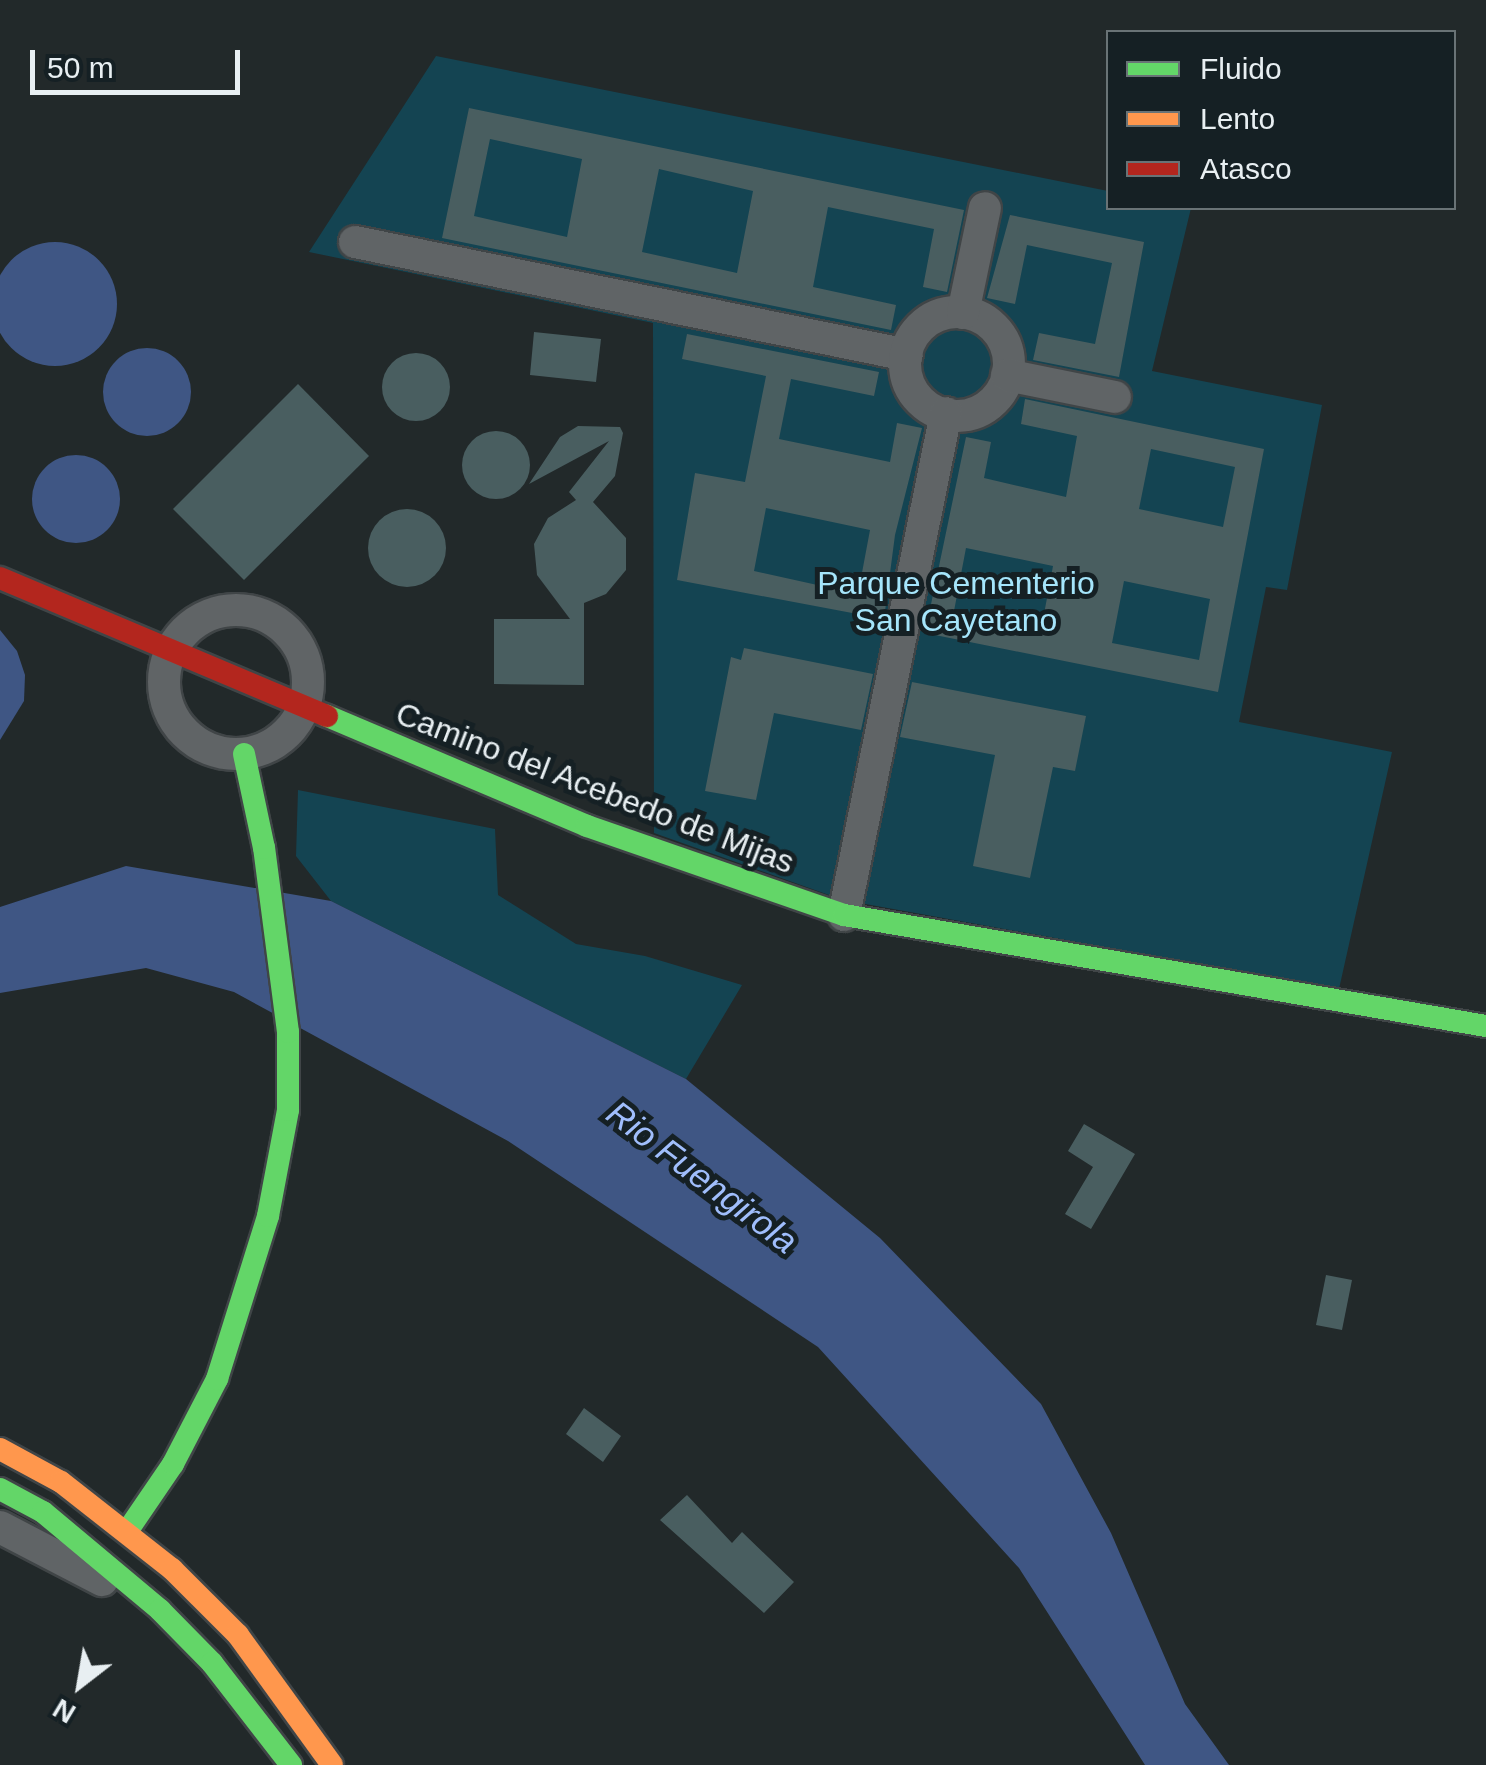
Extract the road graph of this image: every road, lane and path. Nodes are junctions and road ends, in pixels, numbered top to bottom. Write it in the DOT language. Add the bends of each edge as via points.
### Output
graph roads {
  1 [pos="986,208"];
  2 [pos="355,242"];
  3 [pos="963,313"];
  4 [pos="907,355"];
  5 [pos="1007,375"];
  6 [pos="1115,397"];
  7 [pos="946,413"];
  8 [pos="0,578"];
  9 [pos="171,652"];
  10 [pos="302,708"];
  11 [pos="244,754"];
  12 [pos="844,914"];
  13 [pos="1486,1026"];
  14 [pos="0,1449"];
  15 [pos="0,1489"];
  16 [pos="0,1526"];
  17 [pos="128,1530"];
  18 [pos="160,1610"];
  19 [pos="291,1765"];
  20 [pos="332,1765"];
  1 -- 3 [label="street"];
  2 -- 4 [label="street"];
  3 -- 4 [label="street" via="946,310 912,334"];
  3 -- 5 [label="street" via="986,317 1012,352"];
  4 -- 7 [label="street" via="902,374 926,408"];
  5 -- 6 [label="street"];
  5 -- 7 [label="street" via="1002,395 968,418"];
  7 -- 12 [label="street"];
  8 -- 9 [label="street, Camino del Acebedo de Mijas"];
  9 -- 10 [label="street, Camino del Acebedo de Mijas"];
  9 -- 10 [label="street" via="194,622 216,612 248,610 272,619 303,654 309,686"];
  9 -- 11 [label="street" via="164,684 175,722 190,738 222,753"];
  10 -- 11 [label="street" via="280,738"];
  10 -- 12 [label="street, Camino del Acebedo de Mijas" via="654,852"];
  11 -- 17 [label="street" via="264,848 288,1032 288,1110 268,1216 217,1379 174,1464"];
  12 -- 13 [label="street, Camino del Acebedo de Mijas"];
  14 -- 17 [label="street"];
  15 -- 18 [label="street" via="43,1512"];
  16 -- 18 [label="street"];
  17 -- 20 [label="street" via="238,1635"];
  18 -- 19 [label="street" via="212,1663"];
}
